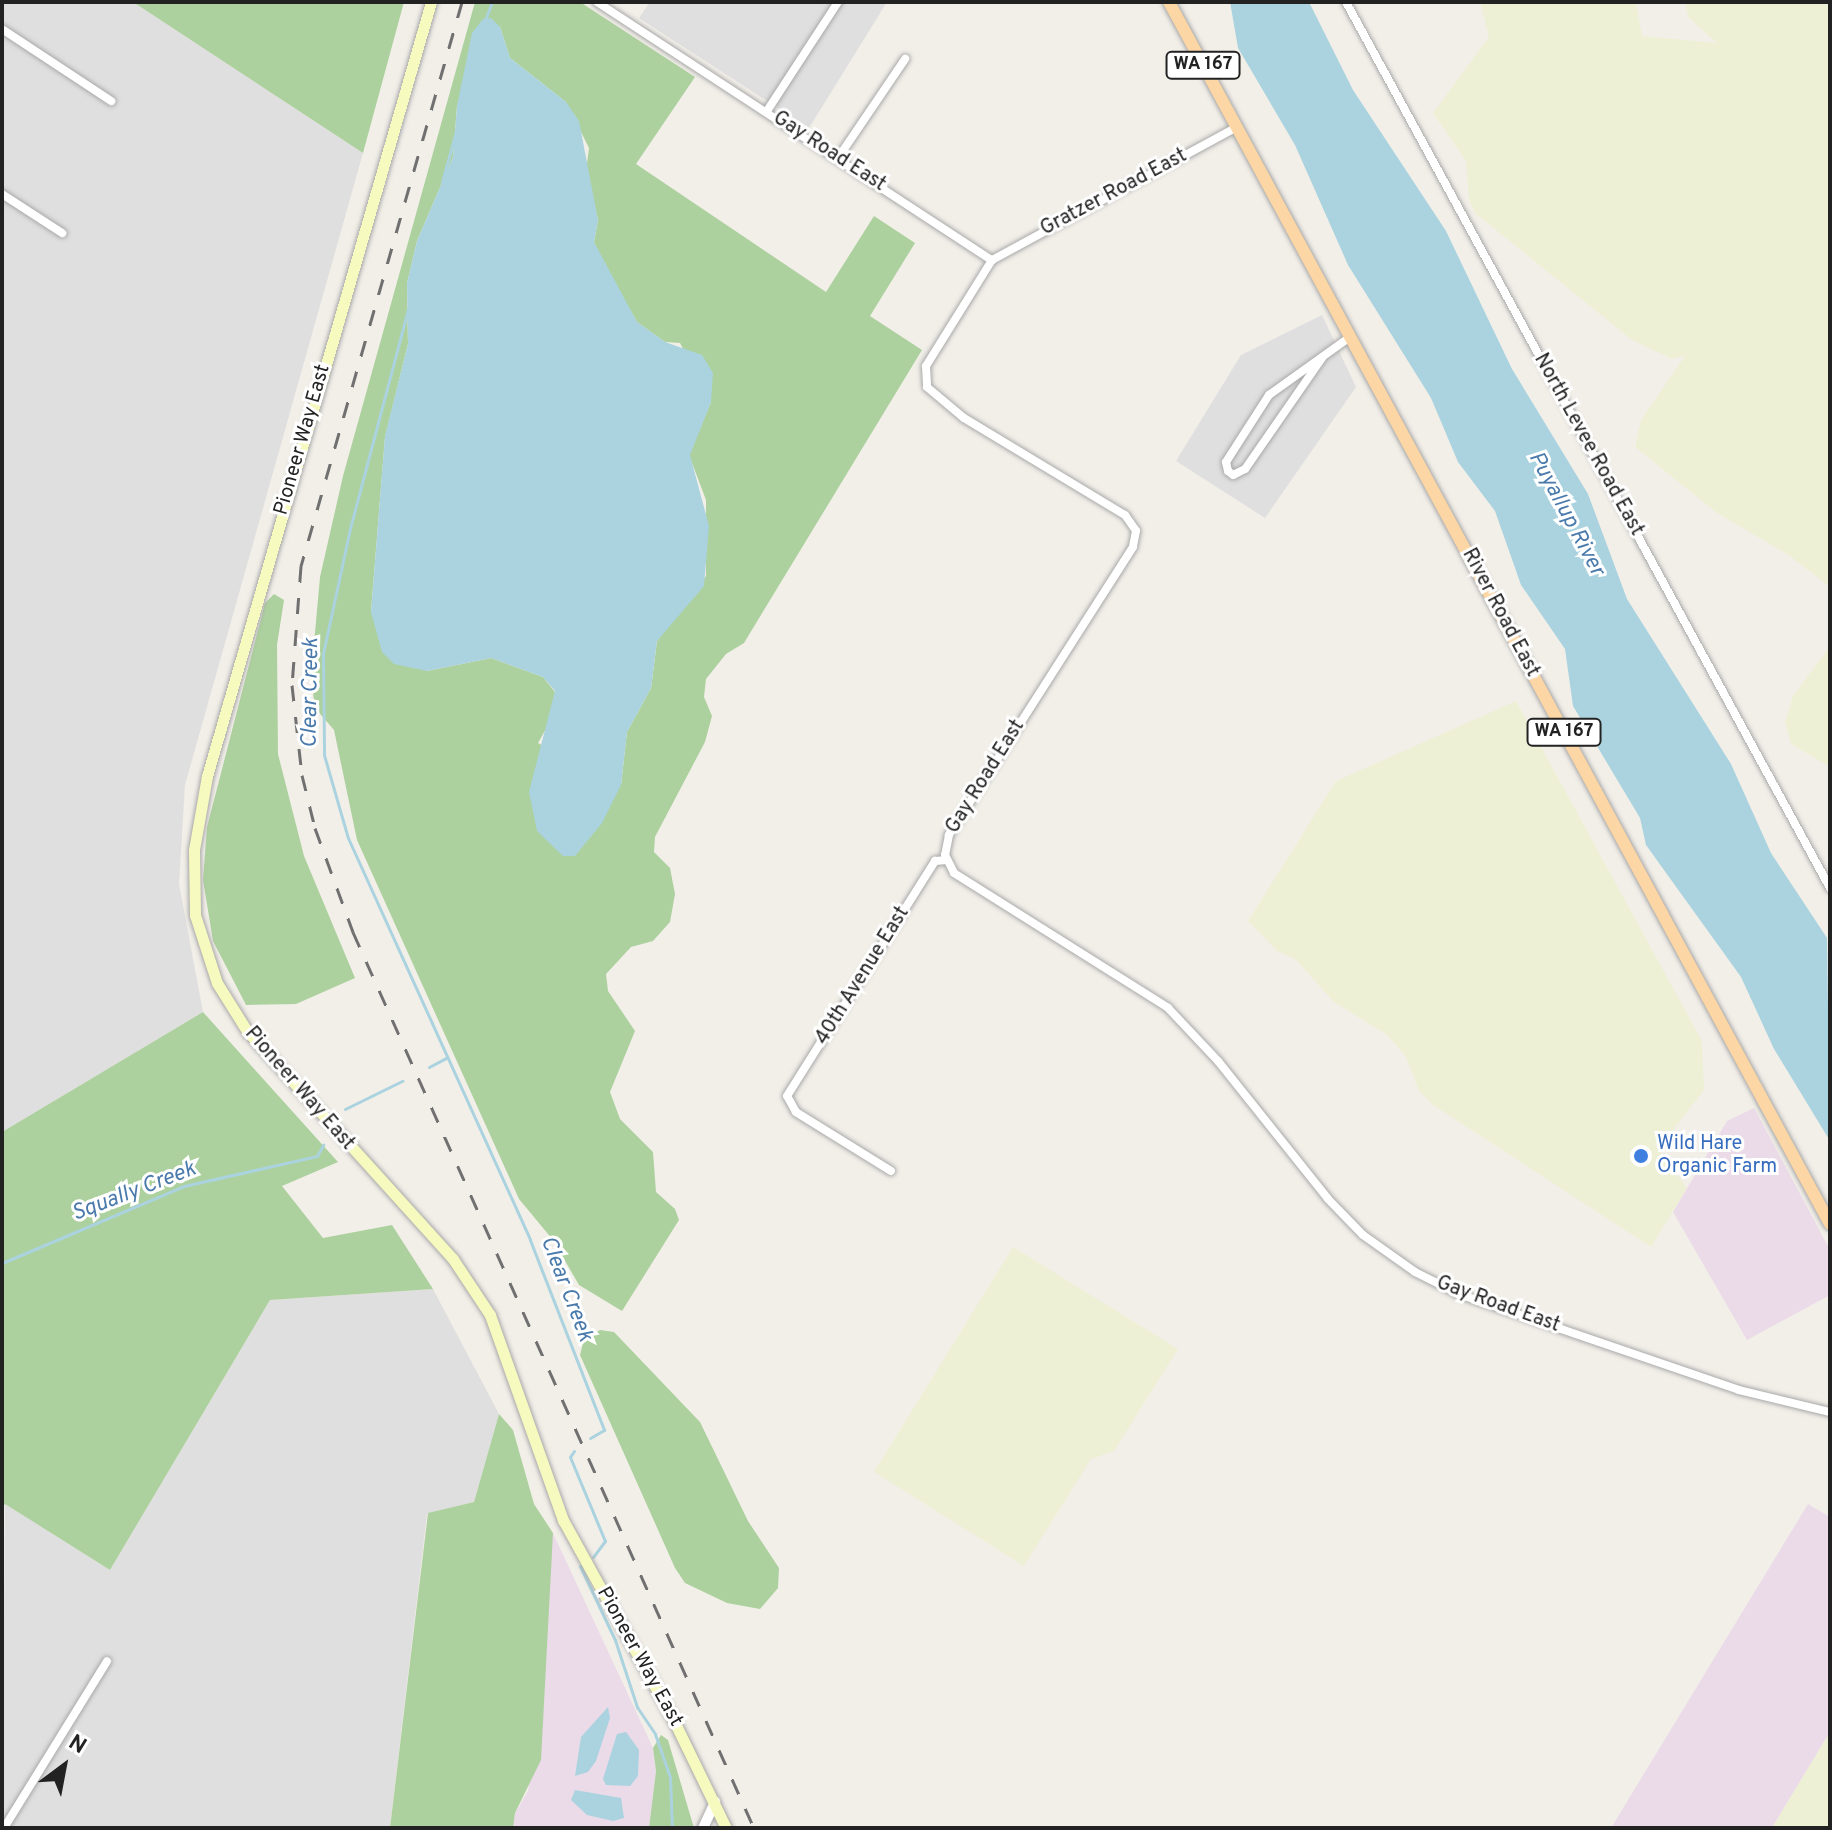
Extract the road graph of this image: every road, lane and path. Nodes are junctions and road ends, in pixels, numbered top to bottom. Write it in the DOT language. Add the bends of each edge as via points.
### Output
graph roads {
  1 [pos="431,2"];
  2 [pos="597,2"];
  3 [pos="838,2"];
  4 [pos="1169,2"];
  5 [pos="1346,2"];
  6 [pos="2,29"];
  7 [pos="905,59"];
  8 [pos="111,101"];
  9 [pos="767,111"];
  10 [pos="1237,127"];
  11 [pos="838,158"];
  12 [pos="2,194"];
  13 [pos="62,233"];
  14 [pos="992,260"];
  15 [pos="1350,337"];
  16 [pos="1322,358"];
  17 [pos="947,860"];
  18 [pos="1830,888"];
  19 [pos="891,1171"];
  20 [pos="1830,1224"];
  21 [pos="1830,1412"];
  22 [pos="107,1661"];
  23 [pos="715,1802"];
  24 [pos="4,1828"];
  25 [pos="703,1828"];
  26 [pos="726,1828"];
  1 -- 23 [label="main road, Pioneer Way East" via="207,776 194,850 195,915 217,983 247,1031 453,1259 490,1315 563,1520"];
  2 -- 9 [label="street, Gay Road East"];
  3 -- 9 [label="street"];
  4 -- 10 [label="main road, River Road East / WA 167"];
  5 -- 18 [label="street, North Levee Road East"];
  6 -- 8 [label="street"];
  7 -- 11 [label="street"];
  9 -- 11 [label="street, Gay Road East"];
  10 -- 14 [label="street, Gratzer Road East"];
  10 -- 15 [label="main road, River Road East / WA 167"];
  11 -- 14 [label="street, Gay Road East"];
  12 -- 13 [label="street"];
  14 -- 17 [label="street, Gay Road East" via="926,366 927,387 964,418 1125,515 1136,531 1133,547 949,835"];
  15 -- 16 [label="street"];
  15 -- 20 [label="main road, River Road East / WA 167"];
  16 -- 16 [label="street" via="1269,395 1226,462 1233,475 1245,469"];
  17 -- 19 [label="street, 40th Avenue East" via="935,861 787,1101 796,1112"];
  17 -- 21 [label="street, Gay Road East" via="967,885 1168,1008 1218,1061 1328,1199 1363,1235 1415,1272 1459,1294 1739,1390"];
  22 -- 24 [label="street"];
  23 -- 25 [label="street"];
  23 -- 26 [label="main road, Pioneer Way East"];
}
